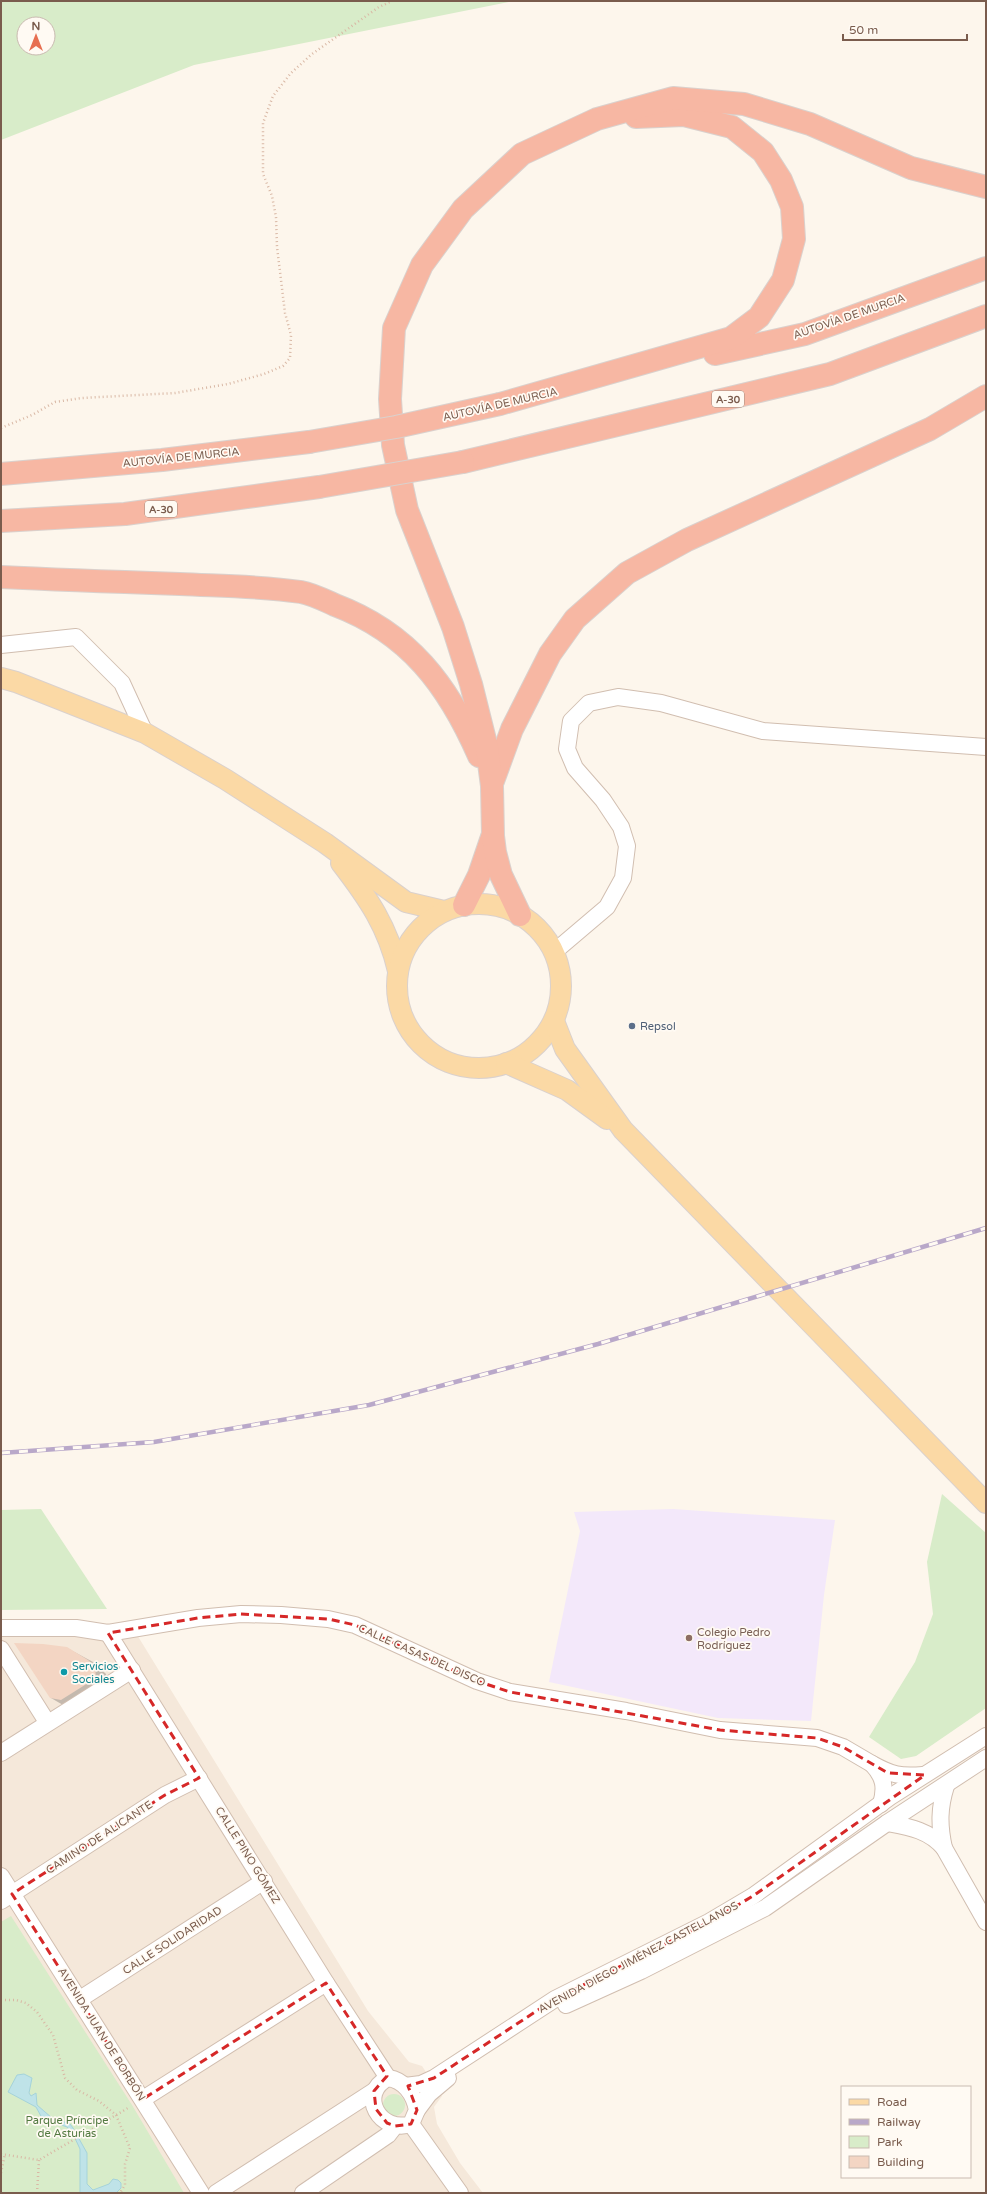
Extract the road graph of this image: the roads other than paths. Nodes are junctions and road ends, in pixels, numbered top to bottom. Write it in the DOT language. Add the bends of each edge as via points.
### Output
graph roads {
  1 [pos="597,119"];
  2 [pos="986,187"];
  3 [pos="986,268"];
  4 [pos="986,316"];
  5 [pos="986,396"];
  6 [pos="500,404"];
  7 [pos="1,474"];
  8 [pos="1,521"];
  9 [pos="1,577"];
  10 [pos="1,645"];
  11 [pos="1,678"];
  12 [pos="146,734"];
  13 [pos="986,747"];
  14 [pos="492,786"];
  15 [pos="492,836"];
  16 [pos="325,843"];
  17 [pos="464,905"];
  18 [pos="444,912"];
  19 [pos="520,914"];
  20 [pos="554,952"];
  21 [pos="398,971"];
  22 [pos="554,1021"];
  23 [pos="506,1063"];
  24 [pos="623,1130"];
  25 [pos="986,1503"];
  26 [pos="1,1628"];
  27 [pos="108,1633"];
  28 [pos="1,1649"];
  29 [pos="132,1670"];
  30 [pos="47,1722"];
  31 [pos="986,1736"];
  32 [pos="1,1753"];
  33 [pos="986,1758"];
  34 [pos="872,1764"];
  35 [pos="925,1775"];
  36 [pos="199,1778"];
  37 [pos="946,1786"];
  38 [pos="881,1804"];
  39 [pos="887,1823"];
  40 [pos="944,1848"];
  41 [pos="1,1876"];
  42 [pos="264,1881"];
  43 [pos="7,1898"];
  44 [pos="986,1922"];
  45 [pos="326,1983"];
  46 [pos="80,1999"];
  47 [pos="388,2078"];
  48 [pos="405,2086"];
  49 [pos="374,2091"];
  50 [pos="143,2099"];
  51 [pos="414,2117"];
  52 [pos="395,2126"];
  53 [pos="201,2193"];
  54 [pos="216,2193"];
  55 [pos="303,2193"];
  56 [pos="460,2193"];
  1 -- 2 [label="highway" via="673,98 744,104 810,124 911,168"];
  1 -- 6 [label="highway" via="684,115 732,127 763,152 781,180 792,207 794,239 783,280 759,317 731,338"];
  1 -- 14 [label="highway" via="522,154 463,209 422,265 394,328 390,399 393,445 407,510 453,627 472,684 487,748"];
  3 -- 6 [label="highway, AUTOVÍA DE MURCIA" via="805,334"];
  4 -- 8 [label="highway, A-30, bridge" via="830,374 464,462 319,487 125,514"];
  5 -- 14 [label="highway" via="930,429 687,540 627,573 575,619 550,654 512,729"];
  6 -- 7 [label="highway, AUTOVÍA DE MURCIA, bridge" via="396,427 309,442 162,460"];
  9 -- 14 [label="highway" via="224,586 302,592 342,607 376,624 405,646 431,671 466,728"];
  10 -- 12 [label="street" via="76,637 122,683"];
  11 -- 12 [label="main road"];
  12 -- 16 [label="main road" via="225,779"];
  13 -- 20 [label="street" via="763,731 661,703 618,697 589,703 571,721 567,749 575,768 603,800 621,827 627,846 623,878 607,906"];
  14 -- 15 [label="highway"];
  15 -- 17 [label="highway" via="479,875"];
  15 -- 19 [label="highway" via="501,875"];
  16 -- 18 [label="main road" via="406,902"];
  16 -- 21 [label="main road" via="363,891 382,922 392,946"];
  17 -- 18 [label="main road"];
  17 -- 19 [label="main road" via="502,907"];
  18 -- 21 [label="main road" via="422,926 406,947"];
  19 -- 20 [label="main road" via="540,931"];
  20 -- 22 [label="main road" via="561,975 560,998"];
  21 -- 23 [label="main road" via="397,995 404,1019 416,1039 430,1051 457,1065 482,1068"];
  22 -- 23 [label="main road" via="542,1039 525,1054"];
  22 -- 24 [label="main road" via="565,1049"];
  23 -- 24 [label="main road" via="567,1090"];
  24 -- 25 [label="main road"];
  26 -- 27 [label="street, CALLE CASAS DEL DISCO" via="76,1628"];
  27 -- 29 [label="street, CALLE PINO GÓMEZ"];
  27 -- 34 [label="street, CALLE CASAS DEL DISCO" via="198,1618 241,1614 328,1619 355,1625 477,1681 510,1692 720,1730 817,1738 843,1747"];
  28 -- 30 [label="street"];
  29 -- 30 [label="street"];
  29 -- 36 [label="street, CALLE PINO GÓMEZ"];
  30 -- 32 [label="street"];
  31 -- 35 [label="street, AVENIDA DIEGO JIMÉNEZ CASTELLANOS"];
  33 -- 37 [label="street, AVENIDA DIEGO JIMÉNEZ CASTELLANOS"];
  34 -- 35 [label="street, CALLE CASAS DEL DISCO" via="898,1776"];
  34 -- 38 [label="street" via="884,1782 885,1792"];
  35 -- 38 [label="street, AVENIDA DIEGO JIMÉNEZ CASTELLANOS"];
  36 -- 42 [label="street, CALLE PINO GÓMEZ"];
  36 -- 43 [label="street, CAMINO DE ALICANTE" via="165,1795"];
  37 -- 39 [label="street, AVENIDA DIEGO JIMÉNEZ CASTELLANOS"];
  37 -- 40 [label="street" via="940,1802 939,1816"];
  38 -- 48 [label="street, AVENIDA DIEGO JIMÉNEZ CASTELLANOS" via="753,1896 709,1922 555,1999 434,2078 421,2084"];
  39 -- 40 [label="street" via="922,1831 936,1838"];
  39 -- 51 [label="street, AVENIDA DIEGO JIMÉNEZ CASTELLANOS" via="765,1908 641,1971 581,1997 530,2025 438,2084"];
  40 -- 44 [label="street"];
  41 -- 43 [label="street, AVENIDA JUAN DE BORBÓN"];
  42 -- 45 [label="street, CALLE PINO GÓMEZ"];
  42 -- 46 [label="street, CALLE SOLIDARIDAD"];
  43 -- 46 [label="street, AVENIDA JUAN DE BORBÓN"];
  45 -- 47 [label="street, CALLE PINO GÓMEZ"];
  45 -- 50 [label="street"];
  46 -- 50 [label="street, AVENIDA JUAN DE BORBÓN"];
  47 -- 48 [label="street" via="396,2079"];
  47 -- 49 [label="street" via="381,2081"];
  48 -- 51 [label="street" via="412,2094"];
  49 -- 52 [label="street" via="376,2109 380,2117"];
  49 -- 54 [label="street"];
  50 -- 53 [label="street, AVENIDA JUAN DE BORBÓN"];
  51 -- 52 [label="street" via="404,2127"];
  51 -- 56 [label="street"];
  52 -- 55 [label="street" via="388,2135"];
}
